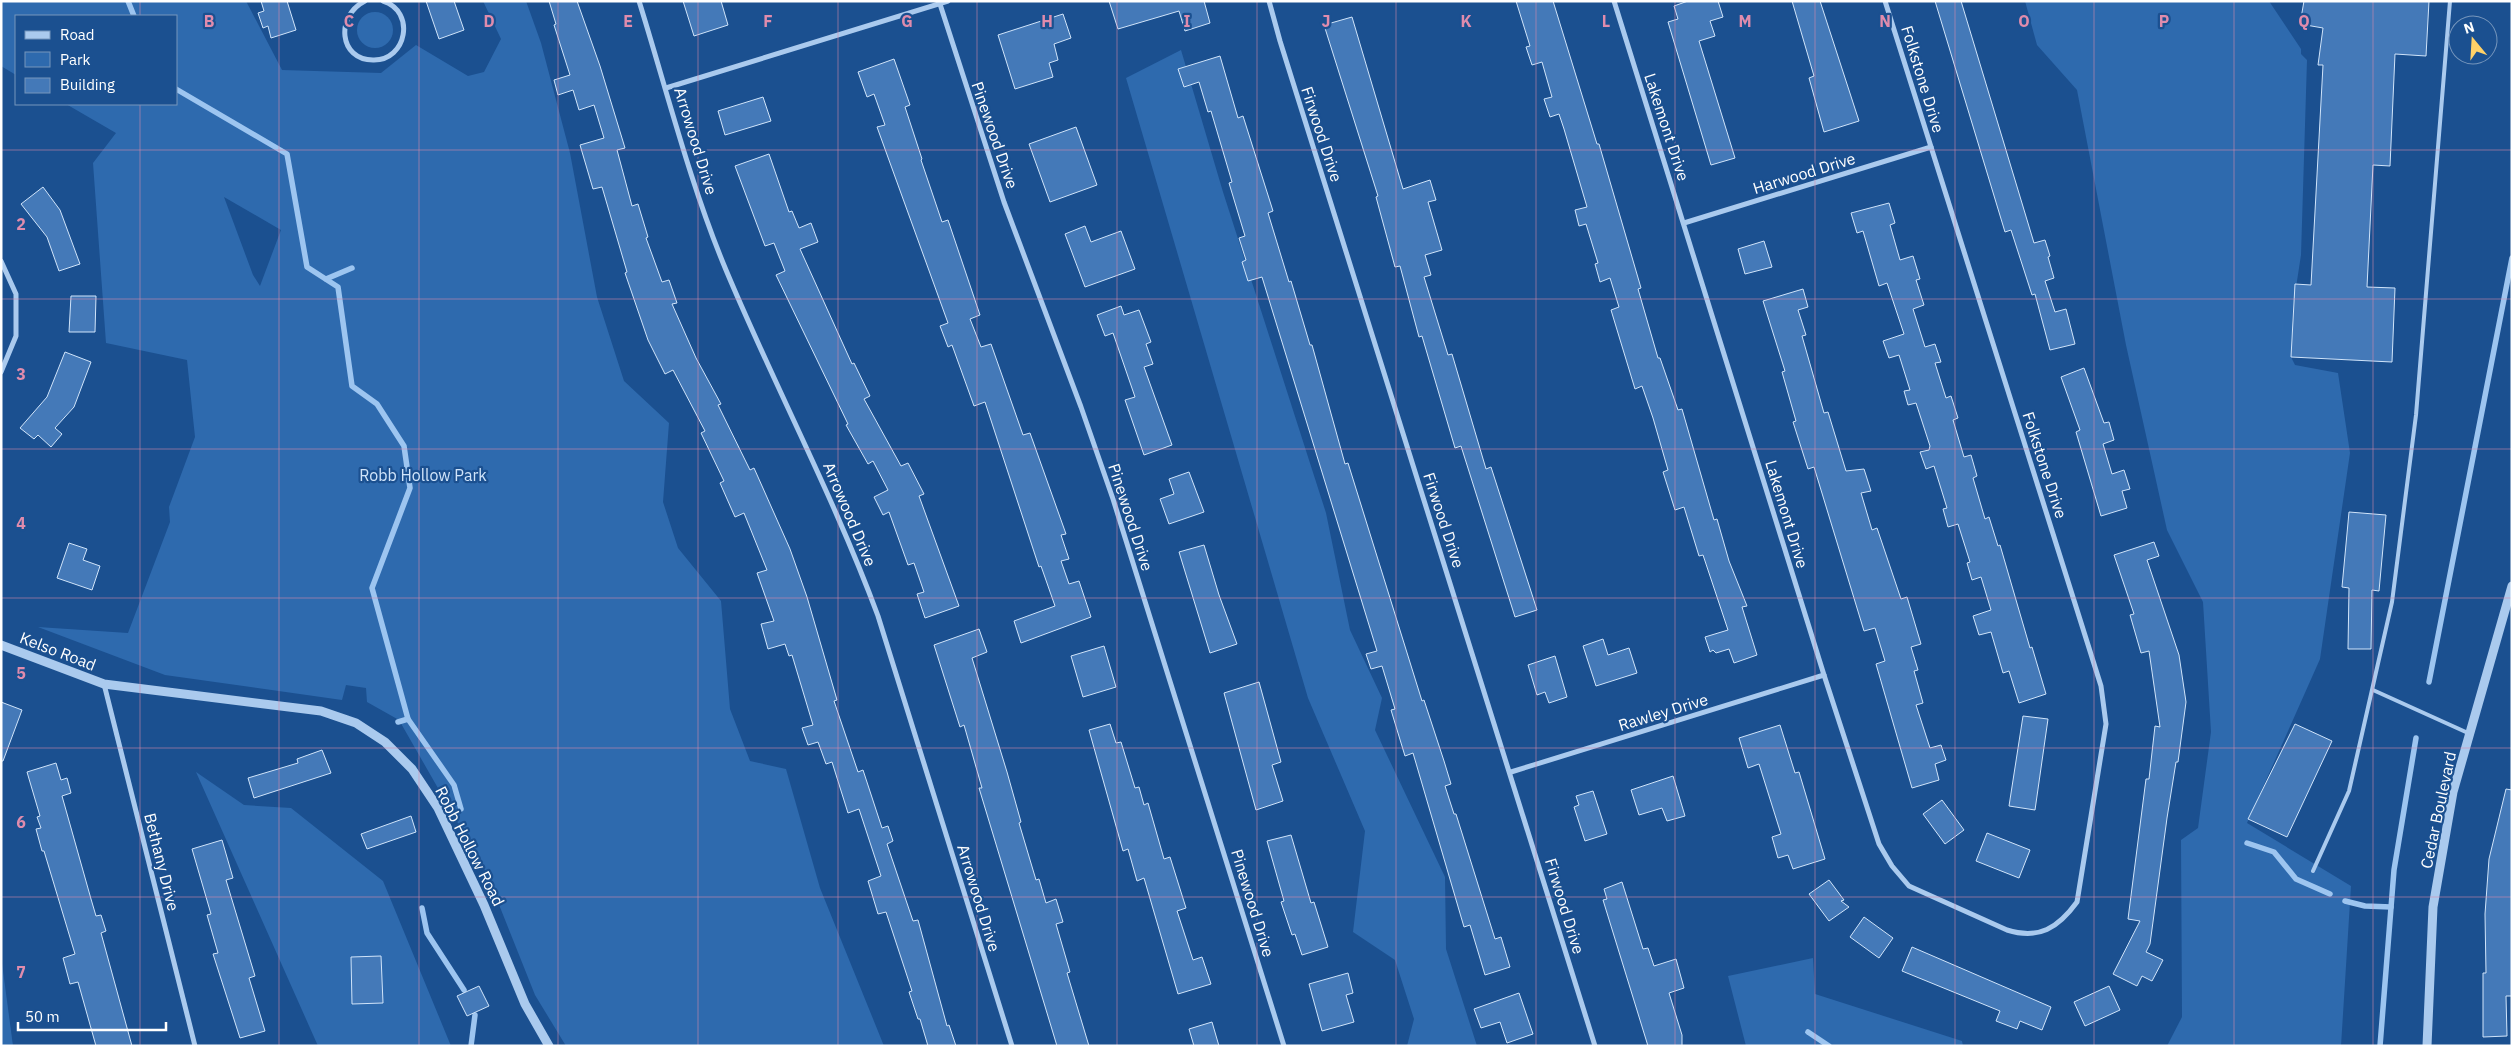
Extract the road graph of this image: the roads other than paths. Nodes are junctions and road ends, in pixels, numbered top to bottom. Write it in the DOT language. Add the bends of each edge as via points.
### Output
graph roads {
  1 [pos="366,1"];
  2 [pos="383,1"];
  3 [pos="639,1"];
  4 [pos="948,1"];
  5 [pos="1269,1"];
  6 [pos="1614,1"];
  7 [pos="1885,1"];
  8 [pos="2450,1"];
  9 [pos="939,3"];
  10 [pos="666,88"];
  11 [pos="1931,147"];
  12 [pos="1684,223"];
  13 [pos="1,261"];
  14 [pos="1,372"];
  15 [pos="2512,586"];
  16 [pos="1,645"];
  17 [pos="1824,675"];
  18 [pos="104,684"];
  19 [pos="2373,690"];
  20 [pos="2470,734"];
  21 [pos="1511,772"];
  22 [pos="2313,871"];
  23 [pos="2045,932"];
  24 [pos="195,1046"];
  25 [pos="549,1046"];
  26 [pos="1012,1046"];
  27 [pos="1284,1046"];
  28 [pos="1595,1046"];
  29 [pos="2427,1046"];
  1 -- 2 [label="street" via="348,15 344,26 345,38 359,57 372,60 385,59 396,52 404,36 403,19 397,10"];
  3 -- 10 [label="street, Arrowood Drive"];
  4 -- 9 [label="street"];
  5 -- 21 [label="street, Firwood Drive"];
  6 -- 12 [label="street, Lakemont Drive"];
  7 -- 11 [label="street, Folkstone Drive"];
  8 -- 19 [label="lane" via="2416,415 2392,602"];
  9 -- 10 [label="street"];
  9 -- 27 [label="street, Pinewood Drive" via="1004,202 1113,499"];
  10 -- 26 [label="street, Arrowood Drive" via="709,226 727,271 854,551 878,616"];
  11 -- 12 [label="street, Harwood Drive"];
  11 -- 23 [label="street, Folkstone Drive" via="2105,704 2106,724 2077,902 2065,918"];
  12 -- 17 [label="street, Lakemont Drive"];
  13 -- 14 [label="street" via="16,294 16,336"];
  15 -- 20 [label="street, Cedar Boulevard"];
  16 -- 18 [label="street, Kelso Road"];
  17 -- 21 [label="street, Rawley Drive"];
  17 -- 23 [label="street, Lakemont Drive" via="1879,844 1903,880 1931,897 2006,930 2022,935"];
  18 -- 24 [label="street, Bethany Drive"];
  18 -- 25 [label="street, Robb Hollow Road" via="321,711 356,723 385,742 412,770 438,808 484,904 525,1004"];
  19 -- 20 [label="lane"];
  19 -- 22 [label="lane" via="2349,791"];
  20 -- 29 [label="street, Cedar Boulevard" via="2453,792 2433,907"];
  21 -- 28 [label="street, Firwood Drive"];
}
